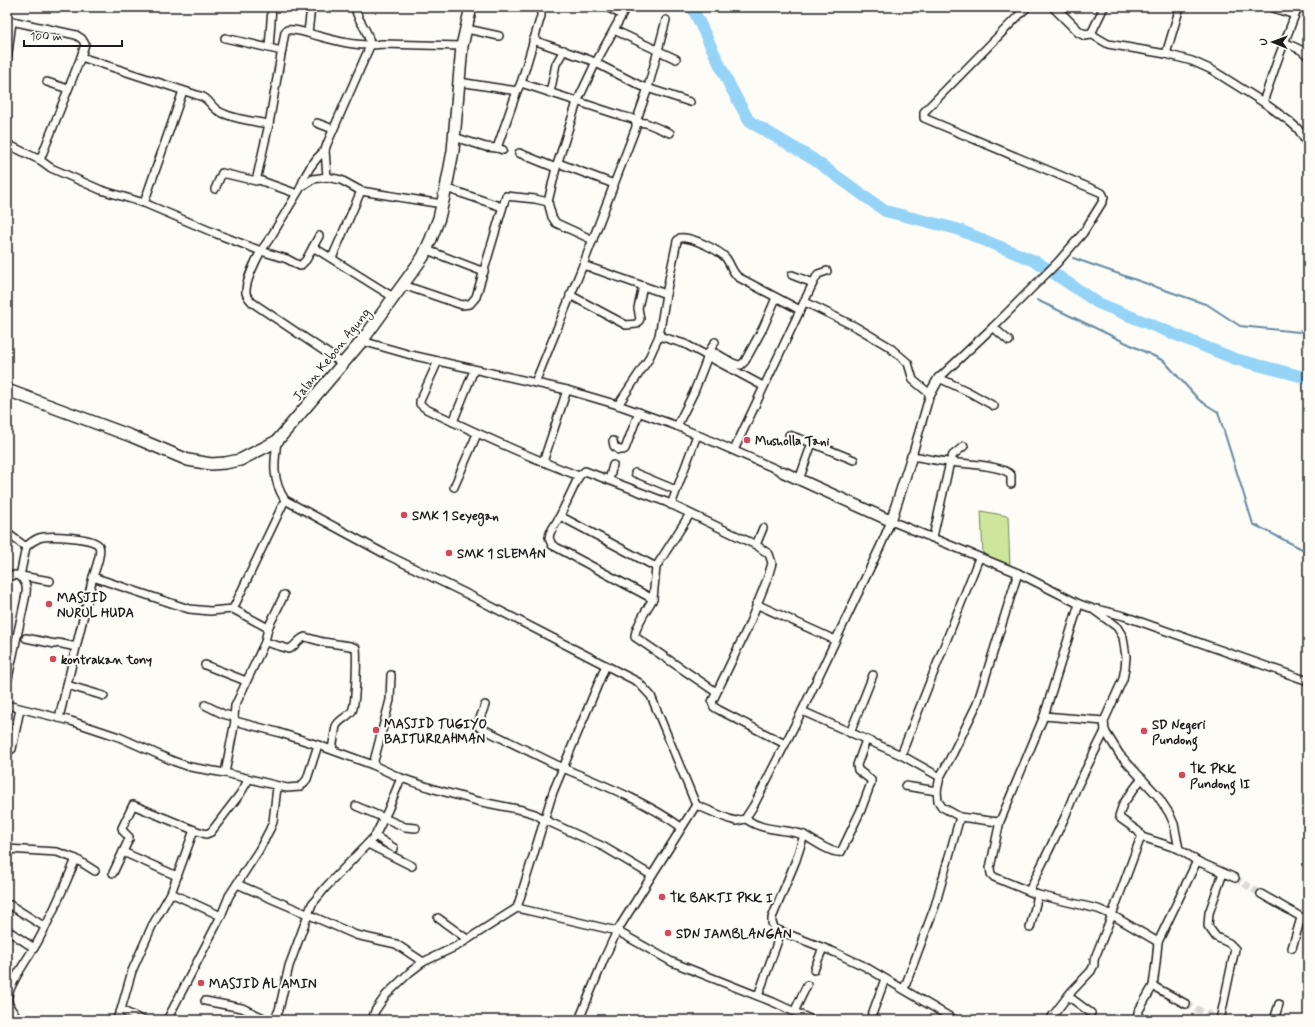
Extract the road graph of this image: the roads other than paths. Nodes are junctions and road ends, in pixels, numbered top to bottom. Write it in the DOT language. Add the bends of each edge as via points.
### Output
graph roads {
  1 [pos="272,7"];
  2 [pos="311,7"];
  3 [pos="355,7"];
  4 [pos="471,7"];
  5 [pos="541,7"];
  6 [pos="606,7"];
  7 [pos="626,7"];
  8 [pos="1027,7"];
  9 [pos="1054,7"];
  10 [pos="1104,7"];
  11 [pos="1180,7"];
  12 [pos="1270,7"];
  13 [pos="1298,7"];
  14 [pos="622,15"];
  15 [pos="1295,15"];
  16 [pos="666,20"];
  17 [pos="10,21"];
  18 [pos="467,29"];
  19 [pos="614,30"];
  20 [pos="308,33"];
  21 [pos="1091,34"];
  22 [pos="499,36"];
  23 [pos="224,38"];
  24 [pos="533,40"];
  25 [pos="1284,42"];
  26 [pos="370,46"];
  27 [pos="462,46"];
  28 [pos="269,48"];
  29 [pos="564,50"];
  30 [pos="658,50"];
  31 [pos="282,51"];
  32 [pos="1166,54"];
  33 [pos="1308,56"];
  34 [pos="81,57"];
  35 [pos="676,59"];
  36 [pos="7,60"];
  37 [pos="595,64"];
  38 [pos="46,82"];
  39 [pos="459,82"];
  40 [pos="521,83"];
  41 [pos="648,88"];
  42 [pos="68,89"];
  43 [pos="183,91"];
  44 [pos="517,91"];
  45 [pos="550,93"];
  46 [pos="578,102"];
  47 [pos="690,102"];
  48 [pos="1263,102"];
  49 [pos="636,122"];
  50 [pos="317,123"];
  51 [pos="268,124"];
  52 [pos="334,129"];
  53 [pos="670,133"];
  54 [pos="454,137"];
  55 [pos="7,144"];
  56 [pos="1308,145"];
  57 [pos="325,150"];
  58 [pos="519,153"];
  59 [pos="40,160"];
  60 [pos="557,166"];
  61 [pos="327,177"];
  62 [pos="256,179"];
  63 [pos="614,184"];
  64 [pos="301,186"];
  65 [pos="446,188"];
  66 [pos="215,189"];
  67 [pos="361,191"];
  68 [pos="292,192"];
  69 [pos="548,202"];
  70 [pos="144,203"];
  71 [pos="442,204"];
  72 [pos="502,207"];
  73 [pos="319,236"];
  74 [pos="593,240"];
  75 [pos="312,247"];
  76 [pos="427,250"];
  77 [pos="261,251"];
  78 [pos="332,258"];
  79 [pos="584,265"];
  80 [pos="827,271"];
  81 [pos="484,272"];
  82 [pos="792,275"];
  83 [pos="813,283"];
  84 [pos="403,285"];
  85 [pos="643,286"];
  86 [pos="666,294"];
  87 [pos="570,295"];
  88 [pos="393,297"];
  89 [pos="776,298"];
  90 [pos="805,302"];
  91 [pos="800,310"];
  92 [pos="993,327"];
  93 [pos="660,336"];
  94 [pos="362,341"];
  95 [pos="1010,341"];
  96 [pos="715,342"];
  97 [pos="708,355"];
  98 [pos="438,361"];
  99 [pos="342,363"];
  100 [pos="474,370"];
  101 [pos="938,378"];
  102 [pos="535,383"];
  103 [pos="763,386"];
  104 [pos="7,390"];
  105 [pos="567,390"];
  106 [pos="930,394"];
  107 [pos="618,405"];
  108 [pos="994,406"];
  109 [pos="640,412"];
  110 [pos="453,422"];
  111 [pos="677,426"];
  112 [pos="477,434"];
  113 [pos="697,435"];
  114 [pos="789,435"];
  115 [pos="277,441"];
  116 [pos="613,441"];
  117 [pos="812,443"];
  118 [pos="964,446"];
  119 [pos="734,450"];
  120 [pos="912,456"];
  121 [pos="854,460"];
  122 [pos="543,462"];
  123 [pos="950,462"];
  124 [pos="613,465"];
  125 [pos="783,472"];
  126 [pos="635,473"];
  127 [pos="579,476"];
  128 [pos="609,480"];
  129 [pos="799,480"];
  130 [pos="1011,484"];
  131 [pos="454,487"];
  132 [pos="676,490"];
  133 [pos="285,500"];
  134 [pos="671,505"];
  135 [pos="690,514"];
  136 [pos="560,516"];
  137 [pos="891,521"];
  138 [pos="763,528"];
  139 [pos="7,533"];
  140 [pos="933,537"];
  141 [pos="756,545"];
  142 [pos="26,547"];
  143 [pos="980,558"];
  144 [pos="656,567"];
  145 [pos="1018,573"];
  146 [pos="7,576"];
  147 [pos="20,576"];
  148 [pos="93,577"];
  149 [pos="50,581"];
  150 [pos="284,595"];
  151 [pos="653,599"];
  152 [pos="756,604"];
  153 [pos="1079,604"];
  154 [pos="1091,608"];
  155 [pos="233,609"];
  156 [pos="268,628"];
  157 [pos="26,636"];
  158 [pos="835,640"];
  159 [pos="265,642"];
  160 [pos="76,647"];
  161 [pos="205,665"];
  162 [pos="606,665"];
  163 [pos="391,675"];
  164 [pos="873,675"];
  165 [pos="246,681"];
  166 [pos="1308,681"];
  167 [pos="7,683"];
  168 [pos="66,685"];
  169 [pos="716,692"];
  170 [pos="104,696"];
  171 [pos="7,705"];
  172 [pos="205,705"];
  173 [pos="485,705"];
  174 [pos="20,709"];
  175 [pos="802,711"];
  176 [pos="1044,716"];
  177 [pos="59,718"];
  178 [pos="234,719"];
  179 [pos="1104,721"];
  180 [pos="1105,731"];
  181 [pos="850,733"];
  182 [pos="866,740"];
  183 [pos="785,744"];
  184 [pos="318,745"];
  185 [pos="332,749"];
  186 [pos="7,752"];
  187 [pos="900,755"];
  188 [pos="373,765"];
  189 [pos="563,768"];
  190 [pos="225,773"];
  191 [pos="940,777"];
  192 [pos="401,778"];
  193 [pos="1142,778"];
  194 [pos="249,780"];
  195 [pos="905,786"];
  196 [pos="277,787"];
  197 [pos="937,792"];
  198 [pos="696,805"];
  199 [pos="356,806"];
  200 [pos="960,817"];
  201 [pos="384,818"];
  202 [pos="746,819"];
  203 [pos="545,820"];
  204 [pos="1000,821"];
  205 [pos="681,827"];
  206 [pos="416,828"];
  207 [pos="194,830"];
  208 [pos="804,835"];
  209 [pos="375,836"];
  210 [pos="1142,837"];
  211 [pos="368,844"];
  212 [pos="394,848"];
  213 [pos="1179,848"];
  214 [pos="7,849"];
  215 [pos="123,852"];
  216 [pos="76,858"];
  217 [pos="1197,861"];
  218 [pos="412,866"];
  219 [pos="95,871"];
  220 [pos="1223,872"];
  221 [pos="113,873"];
  222 [pos="651,875"];
  223 [pos="177,876"];
  224 [pos="1236,878"];
  225 [pos="237,884"];
  226 [pos="1029,890"];
  227 [pos="171,893"];
  228 [pos="1261,894"];
  229 [pos="1038,895"];
  230 [pos="10,906"];
  231 [pos="517,908"];
  232 [pos="308,914"];
  233 [pos="1112,915"];
  234 [pos="220,916"];
  235 [pos="438,918"];
  236 [pos="1301,918"];
  237 [pos="1308,921"];
  238 [pos="45,927"];
  239 [pos="1030,928"];
  240 [pos="7,930"];
  241 [pos="617,931"];
  242 [pos="781,932"];
  243 [pos="467,940"];
  244 [pos="1158,942"];
  245 [pos="34,948"];
  246 [pos="822,948"];
  247 [pos="1292,948"];
  248 [pos="423,962"];
  249 [pos="814,970"];
  250 [pos="885,979"];
  251 [pos="807,985"];
  252 [pos="1153,986"];
  253 [pos="904,989"];
  254 [pos="758,996"];
  255 [pos="1068,996"];
  256 [pos="205,1001"];
  257 [pos="1186,1004"];
  258 [pos="1279,1004"];
  259 [pos="121,1010"];
  260 [pos="794,1012"];
  261 [pos="1091,1012"];
  262 [pos="1051,1018"];
  263 [pos="1220,1019"];
  264 [pos="20,1020"];
  265 [pos="116,1020"];
  266 [pos="142,1020"];
  267 [pos="167,1020"];
  268 [pos="268,1020"];
  269 [pos="274,1020"];
  270 [pos="372,1020"];
  271 [pos="579,1020"];
  272 [pos="812,1020"];
  273 [pos="870,1020"];
  274 [pos="955,1020"];
  275 [pos="1143,1020"];
  276 [pos="1274,1020"];
  1 -- 28 [label="street"];
  2 -- 20 [label="street"];
  3 -- 26 [label="street" via="370,37"];
  4 -- 18 [label="main road, Jalan Kebon Agung"];
  5 -- 24 [label="street" via="541,16"];
  6 -- 14 [label="street"];
  7 -- 14 [label="street"];
  8 -- 92 [label="street" via="924,112 924,118 1104,196 1083,233"];
  9 -- 21 [label="street" via="1079,32"];
  10 -- 21 [label="street"];
  11 -- 32 [label="street"];
  12 -- 15 [label="street"];
  13 -- 15 [label="street"];
  14 -- 19 [label="street"];
  15 -- 25 [label="street"];
  16 -- 30 [label="street"];
  17 -- 34 [label="street" via="76,35 85,44"];
  17 -- 36 [label="street"];
  18 -- 22 [label="street"];
  18 -- 27 [label="main road, Jalan Kebon Agung"];
  19 -- 30 [label="street"];
  19 -- 37 [label="street"];
  20 -- 26 [label="street" via="341,42"];
  20 -- 31 [label="street" via="286,31"];
  21 -- 32 [label="street" via="1108,44"];
  23 -- 28 [label="street"];
  24 -- 29 [label="street"];
  24 -- 40 [label="street"];
  25 -- 33 [label="street"];
  25 -- 48 [label="street"];
  26 -- 27 [label="street"];
  26 -- 52 [label="street"];
  27 -- 39 [label="main road, Jalan Kebon Agung"];
  28 -- 31 [label="street"];
  29 -- 37 [label="street"];
  29 -- 45 [label="street" via="556,64"];
  30 -- 35 [label="street"];
  30 -- 41 [label="street"];
  31 -- 51 [label="street"];
  32 -- 48 [label="street" via="1202,65"];
  34 -- 42 [label="street"];
  34 -- 43 [label="street"];
  37 -- 41 [label="street"];
  37 -- 46 [label="street"];
  38 -- 42 [label="street"];
  39 -- 44 [label="street"];
  39 -- 54 [label="main road, Jalan Kebon Agung"];
  40 -- 44 [label="street"];
  40 -- 45 [label="street"];
  41 -- 47 [label="street"];
  41 -- 49 [label="street"];
  42 -- 59 [label="street"];
  43 -- 51 [label="street" via="203,97 220,112"];
  43 -- 70 [label="street"];
  44 -- 54 [label="street" via="500,149"];
  45 -- 46 [label="street"];
  46 -- 49 [label="street"];
  46 -- 60 [label="street"];
  48 -- 56 [label="street" via="1298,129"];
  49 -- 53 [label="street"];
  49 -- 63 [label="street"];
  50 -- 52 [label="street"];
  51 -- 62 [label="street"];
  52 -- 57 [label="street"];
  54 -- 65 [label="main road, Jalan Kebon Agung"];
  55 -- 59 [label="street"];
  57 -- 61 [label="street"];
  57 -- 64 [label="street" via="310,166"];
  58 -- 60 [label="street"];
  59 -- 70 [label="street" via="51,168 101,190"];
  60 -- 63 [label="street"];
  60 -- 69 [label="street"];
  61 -- 64 [label="street" via="313,179"];
  61 -- 67 [label="street" via="341,180"];
  62 -- 66 [label="street" via="254,181 222,173"];
  62 -- 68 [label="street"];
  63 -- 74 [label="street"];
  64 -- 77 [label="street"];
  65 -- 71 [label="main road, Jalan Kebon Agung"];
  65 -- 72 [label="street"];
  67 -- 71 [label="street"];
  67 -- 78 [label="street"];
  69 -- 72 [label="street" via="508,196 504,198"];
  69 -- 74 [label="street" via="556,223"];
  70 -- 77 [label="street"];
  71 -- 76 [label="main road, Jalan Kebon Agung"];
  72 -- 81 [label="street"];
  73 -- 75 [label="street"];
  74 -- 79 [label="street"];
  75 -- 77 [label="street" via="300,266"];
  75 -- 78 [label="street"];
  76 -- 81 [label="street"];
  76 -- 84 [label="main road, Jalan Kebon Agung"];
  77 -- 99 [label="street" via="248,283 248,297 253,303"];
  78 -- 88 [label="street"];
  79 -- 85 [label="street"];
  79 -- 87 [label="street"];
  80 -- 83 [label="street" via="818,274"];
  81 -- 84 [label="street" via="476,297 466,306"];
  82 -- 83 [label="street"];
  83 -- 90 [label="street"];
  84 -- 88 [label="main road, Jalan Kebon Agung"];
  85 -- 86 [label="street"];
  85 -- 87 [label="street" via="638,308 640,319 633,325 626,324"];
  86 -- 89 [label="street" via="677,240 683,237 710,247 724,256 738,277"];
  86 -- 93 [label="street"];
  87 -- 102 [label="street"];
  88 -- 94 [label="main road, Jalan Kebon Agung"];
  89 -- 91 [label="street"];
  89 -- 97 [label="street" via="741,365 737,366 715,353"];
  90 -- 91 [label="street"];
  90 -- 106 [label="street" via="888,346 908,363 913,380"];
  91 -- 103 [label="street"];
  92 -- 95 [label="street"];
  92 -- 101 [label="street"];
  93 -- 97 [label="street"];
  93 -- 107 [label="street" via="648,360"];
  94 -- 98 [label="street"];
  94 -- 99 [label="main road, Jalan Kebon Agung"];
  96 -- 97 [label="street"];
  97 -- 103 [label="street"];
  97 -- 111 [label="street"];
  98 -- 100 [label="street"];
  98 -- 110 [label="street" via="420,404"];
  99 -- 115 [label="main road, Jalan Kebon Agung"];
  100 -- 102 [label="street"];
  100 -- 110 [label="street"];
  101 -- 106 [label="street"];
  101 -- 108 [label="street"];
  102 -- 105 [label="street"];
  103 -- 119 [label="street"];
  104 -- 115 [label="main road, Jalan Kebon Agung" via="188,460 211,464 240,460"];
  105 -- 107 [label="street"];
  105 -- 122 [label="street"];
  106 -- 120 [label="street"];
  107 -- 109 [label="street"];
  109 -- 111 [label="street"];
  109 -- 116 [label="street" via="625,448 619,450"];
  110 -- 112 [label="street"];
  111 -- 113 [label="street"];
  112 -- 122 [label="street"];
  112 -- 131 [label="street"];
  113 -- 119 [label="street"];
  113 -- 132 [label="street"];
  114 -- 117 [label="street"];
  115 -- 133 [label="street" via="275,474 277,485"];
  117 -- 121 [label="street"];
  117 -- 129 [label="street"];
  118 -- 123 [label="street"];
  119 -- 125 [label="street"];
  120 -- 123 [label="street"];
  120 -- 137 [label="street"];
  122 -- 127 [label="street"];
  123 -- 130 [label="street" via="1006,470 1011,475"];
  123 -- 140 [label="street"];
  124 -- 128 [label="street"];
  125 -- 129 [label="main road"];
  126 -- 132 [label="street"];
  127 -- 128 [label="street" via="585,471"];
  127 -- 136 [label="street"];
  128 -- 134 [label="street"];
  129 -- 137 [label="main road"];
  132 -- 134 [label="street"];
  133 -- 155 [label="street"];
  133 -- 162 [label="street" via="385,554"];
  134 -- 135 [label="street"];
  135 -- 141 [label="street"];
  135 -- 144 [label="street"];
  136 -- 144 [label="street"];
  136 -- 151 [label="street" via="550,532 552,545"];
  137 -- 140 [label="street"];
  137 -- 158 [label="street"];
  138 -- 141 [label="street"];
  139 -- 142 [label="street"];
  140 -- 143 [label="street"];
  141 -- 152 [label="street" via="770,554 772,563"];
  142 -- 147 [label="street"];
  142 -- 148 [label="street" via="39,538 51,536 94,542 100,552"];
  143 -- 145 [label="street"];
  143 -- 187 [label="street"];
  144 -- 151 [label="street"];
  145 -- 153 [label="street"];
  145 -- 191 [label="street" via="976,704"];
  146 -- 147 [label="street"];
  147 -- 149 [label="street"];
  147 -- 167 [label="street" via="27,588"];
  148 -- 155 [label="street" via="189,610"];
  148 -- 160 [label="street"];
  150 -- 156 [label="street"];
  151 -- 169 [label="street" via="634,634 635,637"];
  152 -- 158 [label="street"];
  152 -- 169 [label="street" via="737,652"];
  153 -- 154 [label="street"];
  153 -- 176 [label="street"];
  154 -- 166 [label="street" via="1124,616"];
  154 -- 179 [label="street" via="1117,627 1123,637 1123,679"];
  155 -- 156 [label="street"];
  156 -- 159 [label="street"];
  157 -- 160 [label="street" via="56,640 58,643"];
  158 -- 175 [label="street"];
  159 -- 165 [label="street"];
  159 -- 185 [label="street" via="289,649 305,637 356,648 354,706 348,715 338,722"];
  160 -- 168 [label="street"];
  161 -- 165 [label="street"];
  162 -- 189 [label="street"];
  162 -- 198 [label="street" via="638,682 651,696"];
  163 -- 188 [label="street" via="390,700"];
  164 -- 181 [label="street"];
  165 -- 178 [label="street" via="235,706"];
  168 -- 170 [label="street"];
  168 -- 177 [label="street"];
  169 -- 183 [label="street" via="712,702 714,707"];
  171 -- 174 [label="street"];
  172 -- 178 [label="street"];
  173 -- 189 [label="street" via="479,727"];
  174 -- 177 [label="street"];
  174 -- 186 [label="street" via="12,748"];
  175 -- 181 [label="street"];
  175 -- 183 [label="street"];
  176 -- 179 [label="street"];
  176 -- 204 [label="street"];
  177 -- 190 [label="street" via="119,737 190,767"];
  178 -- 184 [label="street"];
  178 -- 190 [label="street"];
  179 -- 180 [label="street"];
  180 -- 193 [label="street" via="1120,755"];
  180 -- 226 [label="street"];
  181 -- 182 [label="street"];
  182 -- 187 [label="street"];
  182 -- 208 [label="street" via="857,765 858,770 871,780 871,783 841,852 836,853"];
  183 -- 202 [label="street"];
  184 -- 185 [label="street"];
  184 -- 196 [label="street" via="304,784 294,788"];
  185 -- 188 [label="street"];
  187 -- 191 [label="street"];
  188 -- 192 [label="street"];
  189 -- 203 [label="street"];
  189 -- 205 [label="street" via="619,791"];
  190 -- 194 [label="street"];
  191 -- 197 [label="street"];
  192 -- 201 [label="street"];
  192 -- 203 [label="street" via="477,801 522,810"];
  193 -- 210 [label="street" via="1123,804 1119,816"];
  193 -- 213 [label="street" via="1169,814"];
  194 -- 196 [label="street"];
  194 -- 207 [label="street" via="211,832 206,834"];
  195 -- 197 [label="street"];
  196 -- 225 [label="street" via="270,829"];
  197 -- 200 [label="street" via="942,807"];
  198 -- 202 [label="street" via="729,819"];
  198 -- 205 [label="street"];
  199 -- 201 [label="street"];
  200 -- 204 [label="street"];
  200 -- 253 [label="street" via="936,906"];
  201 -- 206 [label="street" via="405,827"];
  201 -- 209 [label="street"];
  202 -- 208 [label="street" via="763,828"];
  203 -- 222 [label="street" via="604,847"];
  203 -- 231 [label="street"];
  204 -- 226 [label="street" via="991,874 999,880"];
  205 -- 222 [label="street"];
  207 -- 215 [label="street" via="133,805 122,828 129,838"];
  207 -- 223 [label="street"];
  208 -- 242 [label="street" via="772,918 775,929"];
  209 -- 211 [label="street"];
  209 -- 212 [label="street"];
  210 -- 213 [label="street"];
  210 -- 233 [label="street"];
  211 -- 218 [label="street"];
  211 -- 232 [label="street" via="318,895"];
  213 -- 217 [label="street"];
  214 -- 216 [label="street" via="58,852"];
  215 -- 221 [label="street"];
  215 -- 223 [label="street"];
  216 -- 219 [label="street"];
  216 -- 238 [label="street"];
  217 -- 220 [label="street"];
  217 -- 244 [label="street"];
  220 -- 224 [label="street"];
  220 -- 263 [label="street" via="1211,907 1208,926 1216,937 1235,949"];
  222 -- 241 [label="street"];
  223 -- 227 [label="street"];
  225 -- 232 [label="street"];
  225 -- 234 [label="street"];
  226 -- 229 [label="street"];
  227 -- 234 [label="street"];
  227 -- 259 [label="street" via="152,926 132,971"];
  228 -- 236 [label="street"];
  229 -- 233 [label="street" via="1081,904"];
  229 -- 239 [label="street"];
  230 -- 238 [label="street"];
  231 -- 241 [label="street"];
  231 -- 243 [label="street"];
  232 -- 248 [label="street" via="356,935 396,944"];
  232 -- 269 [label="street" via="289,966"];
  233 -- 244 [label="street"];
  233 -- 255 [label="street" via="1091,971"];
  234 -- 267 [label="street"];
  235 -- 243 [label="street"];
  236 -- 237 [label="street"];
  236 -- 247 [label="street"];
  238 -- 245 [label="street"];
  240 -- 245 [label="street"];
  241 -- 254 [label="street" via="672,962"];
  241 -- 271 [label="street"];
  242 -- 246 [label="street"];
  242 -- 254 [label="street"];
  243 -- 248 [label="street"];
  244 -- 252 [label="street"];
  245 -- 264 [label="street" via="8,996 11,1011"];
  246 -- 249 [label="street"];
  246 -- 250 [label="street" via="864,966"];
  248 -- 270 [label="street" via="391,990"];
  250 -- 253 [label="street"];
  250 -- 273 [label="street"];
  251 -- 260 [label="street"];
  252 -- 257 [label="street"];
  252 -- 275 [label="street" via="1138,1012 1138,1016"];
  253 -- 274 [label="street"];
  254 -- 260 [label="street"];
  255 -- 261 [label="street"];
  255 -- 262 [label="street"];
  256 -- 268 [label="street" via="242,1008"];
  258 -- 276 [label="street"];
  259 -- 265 [label="street"];
  259 -- 266 [label="street"];
  260 -- 272 [label="street"];
}
